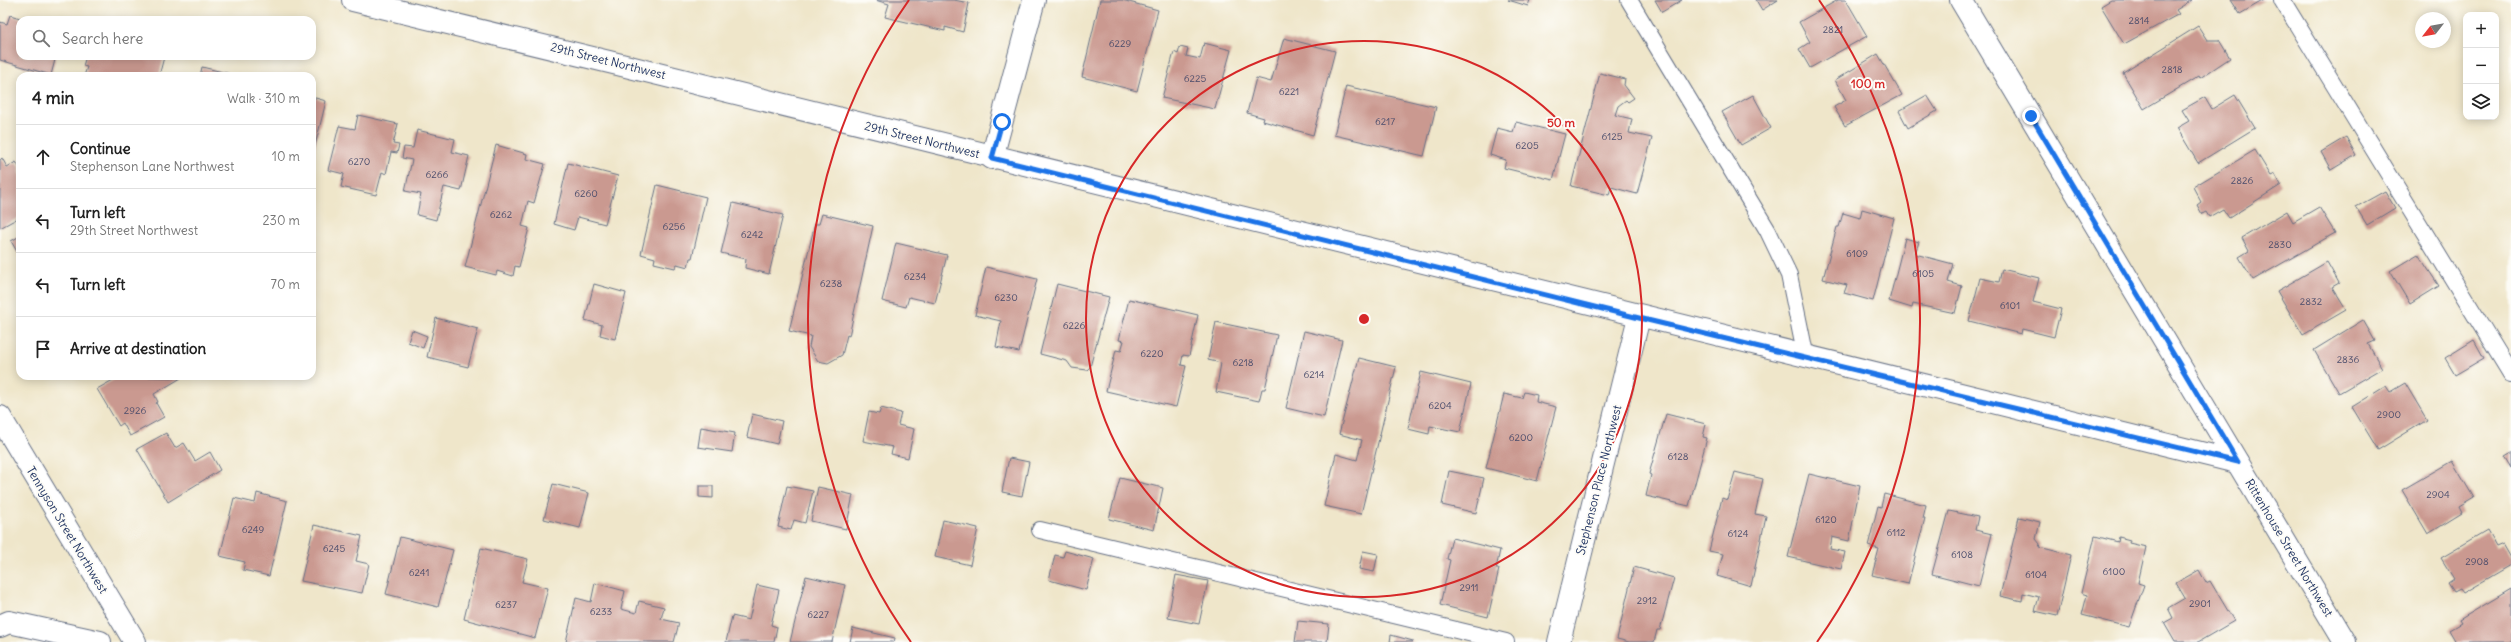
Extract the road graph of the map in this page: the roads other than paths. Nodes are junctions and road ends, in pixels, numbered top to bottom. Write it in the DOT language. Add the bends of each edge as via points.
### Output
graph roads {
  1 [pos="353,0"];
  2 [pos="1034,0"];
  3 [pos="1629,0"];
  4 [pos="1961,0"];
  5 [pos="2282,0"];
  6 [pos="992,158"];
  7 [pos="1639,318"];
  8 [pos="1806,358"];
  9 [pos="2511,374"];
  10 [pos="0,417"];
  11 [pos="2238,462"];
  12 [pos="1040,530"];
  13 [pos="0,626"];
  14 [pos="100,642"];
  15 [pos="135,642"];
  16 [pos="1506,642"];
  17 [pos="1559,642"];
  18 [pos="2345,642"];
  1 -- 6 [label="street, 29th Street Northwest" via="673,77"];
  2 -- 6 [label="street"];
  3 -- 8 [label="lane" via="1768,231 1789,275"];
  4 -- 11 [label="street, Rittenhouse Street Northwest"];
  5 -- 9 [label="lane"];
  6 -- 7 [label="street, 29th Street Northwest"];
  7 -- 8 [label="street, 29th Street Northwest"];
  7 -- 17 [label="street, Stephenson Place Northwest"];
  8 -- 11 [label="street, 29th Street Northwest"];
  10 -- 15 [label="street, Tennyson Street Northwest"];
  11 -- 18 [label="street, Rittenhouse Street Northwest"];
  12 -- 16 [label="lane"];
  13 -- 14 [label="street" via="9,622"];
}
